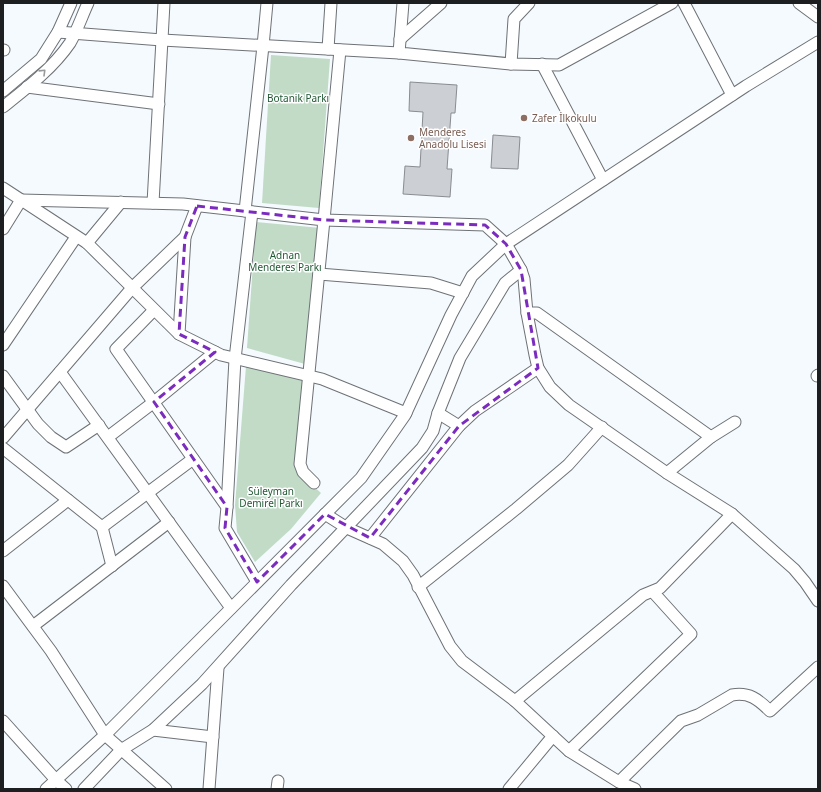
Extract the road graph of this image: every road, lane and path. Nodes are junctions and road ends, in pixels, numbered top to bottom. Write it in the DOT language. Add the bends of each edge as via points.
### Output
graph roads {
  1 [pos="71,3"];
  2 [pos="88,3"];
  3 [pos="164,3"];
  4 [pos="266,3"];
  5 [pos="331,3"];
  6 [pos="403,3"];
  7 [pos="441,3"];
  8 [pos="529,3"];
  9 [pos="672,3"];
  10 [pos="684,3"];
  11 [pos="799,3"];
  12 [pos="818,17"];
  13 [pos="58,32"];
  14 [pos="74,33"];
  15 [pos="400,39"];
  16 [pos="162,40"];
  17 [pos="818,42"];
  18 [pos="263,46"];
  19 [pos="328,49"];
  20 [pos="340,50"];
  21 [pos="399,53"];
  22 [pos="511,64"];
  23 [pos="542,64"];
  24 [pos="6,85"];
  25 [pos="27,87"];
  26 [pos="732,95"];
  27 [pos="159,104"];
  28 [pos="3,107"];
  29 [pos="603,180"];
  30 [pos="3,188"];
  31 [pos="21,200"];
  32 [pos="121,202"];
  33 [pos="153,203"];
  34 [pos="197,206"];
  35 [pos="249,212"];
  36 [pos="324,220"];
  37 [pos="3,229"];
  38 [pos="76,237"];
  39 [pos="185,238"];
  40 [pos="87,243"];
  41 [pos="506,244"];
  42 [pos="521,270"];
  43 [pos="319,274"];
  44 [pos="132,288"];
  45 [pos="463,293"];
  46 [pos="154,310"];
  47 [pos="527,313"];
  48 [pos="179,334"];
  49 [pos="3,344"];
  50 [pos="215,352"];
  51 [pos="236,359"];
  52 [pos="538,368"];
  53 [pos="60,372"];
  54 [pos="3,376"];
  55 [pos="309,376"];
  56 [pos="154,402"];
  57 [pos="28,409"];
  58 [pos="406,413"];
  59 [pos="438,413"];
  60 [pos="735,422"];
  61 [pos="99,425"];
  62 [pos="459,426"];
  63 [pos="602,427"];
  64 [pos="108,437"];
  65 [pos="711,437"];
  66 [pos="3,438"];
  67 [pos="3,448"];
  68 [pos="193,459"];
  69 [pos="667,473"];
  70 [pos="314,483"];
  71 [pos="148,492"];
  72 [pos="68,500"];
  73 [pos="227,507"];
  74 [pos="324,514"];
  75 [pos="732,514"];
  76 [pos="169,522"];
  77 [pos="102,527"];
  78 [pos="347,528"];
  79 [pos="370,538"];
  80 [pos="3,551"];
  81 [pos="112,566"];
  82 [pos="257,582"];
  83 [pos="3,586"];
  84 [pos="418,587"];
  85 [pos="653,592"];
  86 [pos="818,601"];
  87 [pos="231,608"];
  88 [pos="33,626"];
  89 [pos="818,667"];
  90 [pos="218,668"];
  91 [pos="515,701"];
  92 [pos="3,721"];
  93 [pos="153,730"];
  94 [pos="105,735"];
  95 [pos="213,736"];
  96 [pos="554,736"];
  97 [pos="121,750"];
  98 [pos="569,751"];
  99 [pos="56,780"];
  100 [pos="619,782"];
  101 [pos="46,789"];
  102 [pos="66,789"];
  103 [pos="84,789"];
  104 [pos="166,789"];
  105 [pos="209,789"];
  106 [pos="509,789"];
  107 [pos="635,789"];
  1 -- 13 [label="street"];
  2 -- 14 [label="street"];
  3 -- 16 [label="street"];
  4 -- 18 [label="street"];
  5 -- 19 [label="street"];
  6 -- 15 [label="street"];
  7 -- 15 [label="street"];
  8 -- 22 [label="street" via="514,19"];
  9 -- 23 [label="street" via="559,65"];
  10 -- 26 [label="street"];
  11 -- 12 [label="street"];
  13 -- 14 [label="street"];
  13 -- 24 [label="street" via="41,59"];
  14 -- 16 [label="street"];
  25 -- 14 [label="street, one-way" via="58,58"];
  15 -- 21 [label="street"];
  16 -- 18 [label="street"];
  16 -- 27 [label="street"];
  17 -- 26 [label="street"];
  18 -- 19 [label="street"];
  18 -- 35 [label="street"];
  19 -- 20 [label="street"];
  20 -- 21 [label="street"];
  20 -- 36 [label="street"];
  21 -- 22 [label="street"];
  22 -- 23 [label="street"];
  23 -- 29 [label="street"];
  25 -- 27 [label="street"];
  25 -- 28 [label="street"];
  26 -- 29 [label="street"];
  27 -- 33 [label="street"];
  29 -- 41 [label="street"];
  30 -- 31 [label="street"];
  31 -- 32 [label="street"];
  31 -- 37 [label="street"];
  31 -- 38 [label="street"];
  32 -- 33 [label="street"];
  32 -- 40 [label="street"];
  33 -- 34 [label="street"];
  34 -- 35 [label="street"];
  34 -- 39 [label="street"];
  35 -- 36 [label="street"];
  35 -- 51 [label="street"];
  36 -- 41 [label="street" via="485,225"];
  36 -- 43 [label="street"];
  38 -- 40 [label="street"];
  38 -- 49 [label="street"];
  39 -- 44 [label="street"];
  39 -- 48 [label="street"];
  40 -- 44 [label="street"];
  41 -- 42 [label="street"];
  41 -- 45 [label="street" via="472,276"];
  42 -- 47 [label="street"];
  42 -- 59 [label="street" via="504,283 460,358"];
  43 -- 45 [label="street" via="431,283"];
  43 -- 55 [label="street"];
  44 -- 46 [label="street"];
  44 -- 53 [label="street"];
  45 -- 58 [label="street"];
  46 -- 48 [label="street"];
  46 -- 56 [label="street" via="116,349"];
  47 -- 52 [label="street"];
  47 -- 65 [label="street" via="537,312"];
  48 -- 50 [label="street"];
  50 -- 51 [label="street"];
  50 -- 56 [label="street"];
  51 -- 55 [label="street"];
  51 -- 73 [label="street"];
  52 -- 62 [label="street" via="475,411"];
  52 -- 63 [label="street" via="560,398"];
  53 -- 57 [label="street"];
  53 -- 61 [label="street"];
  54 -- 57 [label="street"];
  55 -- 58 [label="street"];
  55 -- 70 [label="street" via="300,464 303,472"];
  56 -- 64 [label="street"];
  56 -- 68 [label="street"];
  57 -- 61 [label="street" via="46,433 66,447"];
  57 -- 66 [label="street"];
  58 -- 74 [label="street" via="360,478"];
  59 -- 62 [label="street"];
  59 -- 78 [label="street" via="433,431 422,448"];
  60 -- 65 [label="street"];
  61 -- 64 [label="street"];
  62 -- 79 [label="street"];
  63 -- 69 [label="street"];
  63 -- 84 [label="street" via="568,465"];
  64 -- 71 [label="street"];
  65 -- 69 [label="street"];
  67 -- 72 [label="street"];
  68 -- 71 [label="street"];
  68 -- 73 [label="street"];
  69 -- 75 [label="street"];
  71 -- 76 [label="street"];
  71 -- 77 [label="street"];
  72 -- 77 [label="street"];
  72 -- 80 [label="street"];
  73 -- 82 [label="street" via="225,528"];
  74 -- 78 [label="street"];
  74 -- 82 [label="street"];
  75 -- 85 [label="street" via="660,588"];
  75 -- 86 [label="street" via="794,569"];
  76 -- 81 [label="street"];
  76 -- 87 [label="street"];
  77 -- 81 [label="street"];
  78 -- 79 [label="street"];
  78 -- 90 [label="street"];
  79 -- 84 [label="street" via="390,548 403,561"];
  81 -- 88 [label="street"];
  82 -- 87 [label="street"];
  83 -- 88 [label="street"];
  84 -- 91 [label="street" via="456,654 469,667"];
  85 -- 91 [label="street" via="642,595"];
  85 -- 98 [label="street" via="692,634"];
  87 -- 94 [label="street"];
  88 -- 94 [label="street"];
  89 -- 100 [label="street" via="770,710 751,696 732,695 710,709 681,721"];
  90 -- 93 [label="street"];
  90 -- 95 [label="street"];
  91 -- 96 [label="street"];
  92 -- 99 [label="street"];
  93 -- 95 [label="street"];
  93 -- 97 [label="street"];
  94 -- 97 [label="street"];
  94 -- 99 [label="street"];
  95 -- 105 [label="street"];
  96 -- 98 [label="street"];
  96 -- 106 [label="street"];
  97 -- 103 [label="street"];
  97 -- 104 [label="street"];
  98 -- 100 [label="street"];
  99 -- 101 [label="street"];
  99 -- 102 [label="street"];
  100 -- 107 [label="street"];
}
